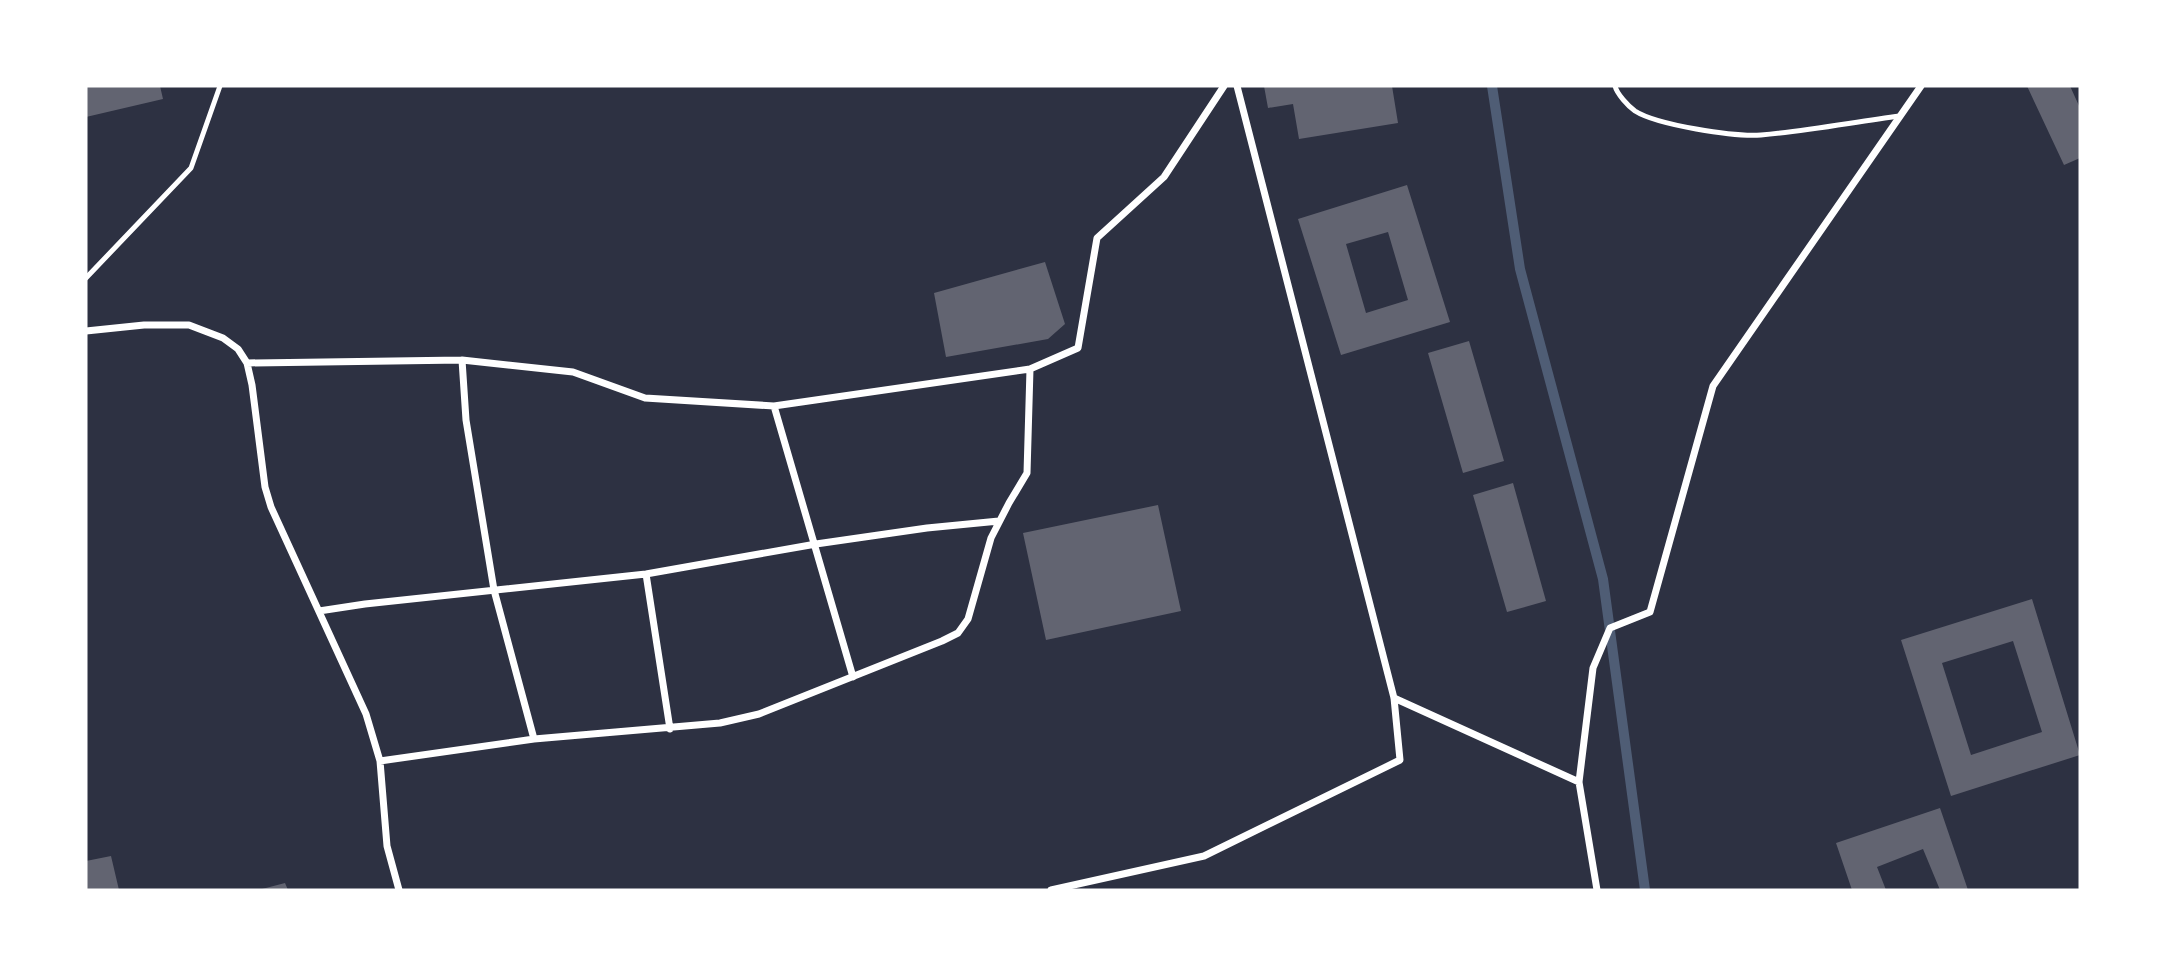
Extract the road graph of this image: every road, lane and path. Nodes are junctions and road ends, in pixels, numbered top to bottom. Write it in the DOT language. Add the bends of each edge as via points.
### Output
graph roads {
  1 [pos="220,86"];
  2 [pos="1224,86"];
  3 [pos="1237,86"];
  4 [pos="1615,86"];
  5 [pos="1921,86"];
  6 [pos="1900,116"];
  7 [pos="86,278"];
  8 [pos="86,331"];
  9 [pos="462,360"];
  10 [pos="247,363"];
  11 [pos="1030,369"];
  12 [pos="774,406"];
  13 [pos="999,521"];
  14 [pos="816,544"];
  15 [pos="646,574"];
  16 [pos="494,590"];
  17 [pos="319,611"];
  18 [pos="853,677"];
  19 [pos="1394,698"];
  20 [pos="670,729"];
  21 [pos="534,739"];
  22 [pos="380,761"];
  23 [pos="1579,782"];
  24 [pos="399,890"];
  25 [pos="1051,890"];
  26 [pos="1597,890"];
  1 -- 7 [label="lane" via="191,168"];
  2 -- 11 [label="street" via="1164,177 1097,238 1078,348"];
  3 -- 19 [label="street"];
  4 -- 6 [label="lane" via="1634,111 1707,130 1758,135"];
  5 -- 6 [label="street"];
  6 -- 23 [label="street" via="1713,386 1650,612 1610,628 1593,668"];
  8 -- 10 [label="street" via="189,326 232,343"];
  9 -- 10 [label="street"];
  9 -- 12 [label="street" via="573,372 645,398"];
  9 -- 16 [label="street" via="466,420"];
  10 -- 17 [label="street" via="268,497"];
  11 -- 12 [label="street"];
  11 -- 13 [label="street" via="1027,473"];
  12 -- 14 [label="street"];
  13 -- 14 [label="street"];
  13 -- 18 [label="street" via="968,619 958,633"];
  14 -- 15 [label="street"];
  14 -- 18 [label="street"];
  15 -- 16 [label="street"];
  15 -- 20 [label="street"];
  16 -- 17 [label="street"];
  16 -- 21 [label="street"];
  17 -- 22 [label="street" via="366,714"];
  18 -- 20 [label="street" via="759,714"];
  19 -- 23 [label="street"];
  19 -- 25 [label="street" via="1400,760 1204,856"];
  20 -- 21 [label="street"];
  21 -- 22 [label="street"];
  22 -- 24 [label="street" via="387,846"];
  23 -- 26 [label="street"];
}
